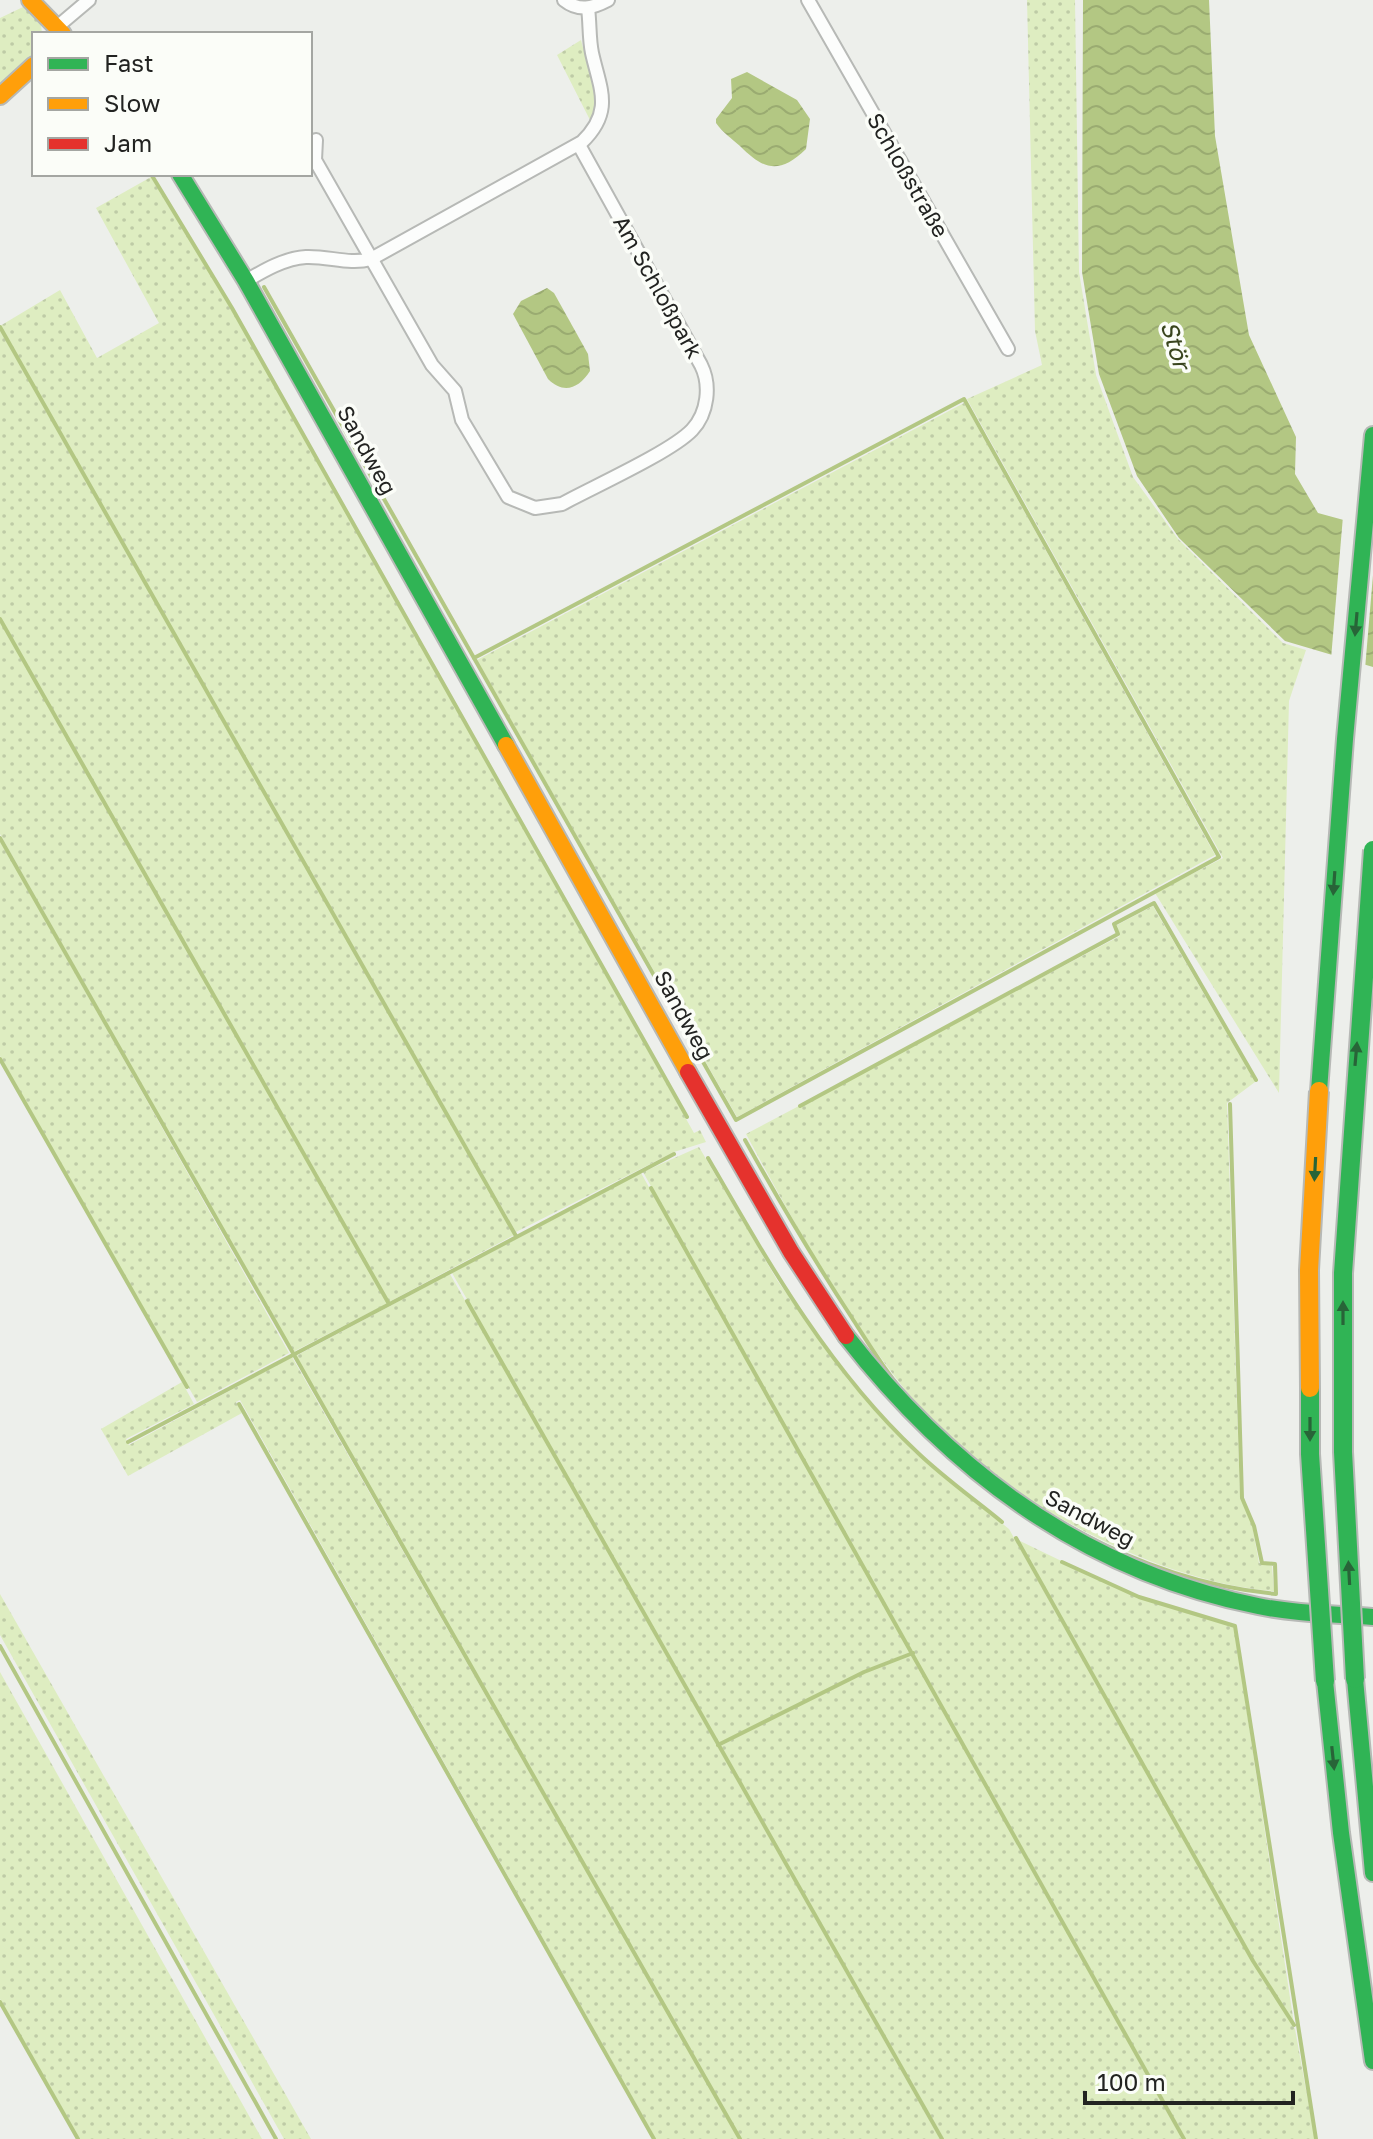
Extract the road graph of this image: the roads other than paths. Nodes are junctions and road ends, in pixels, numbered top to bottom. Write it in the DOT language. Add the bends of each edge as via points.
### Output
graph roads {
  1 [pos="30,0"];
  2 [pos="89,0"];
  3 [pos="564,0"];
  4 [pos="608,0"];
  5 [pos="808,0"];
  6 [pos="588,8"];
  7 [pos="60,30"];
  8 [pos="32,67"];
  9 [pos="0,96"];
  10 [pos="316,140"];
  11 [pos="579,145"];
  12 [pos="181,176"];
  13 [pos="371,259"];
  14 [pos="246,281"];
  15 [pos="1008,349"];
  16 [pos="1373,435"];
  17 [pos="1373,850"];
  18 [pos="1373,1617"];
  19 [pos="1373,1873"];
  20 [pos="1373,2061"];
  1 -- 7 [label="main road"];
  2 -- 7 [label="street"];
  3 -- 6 [label="street"];
  4 -- 6 [label="street"];
  5 -- 15 [label="street, Schloßstraße"];
  6 -- 11 [label="street" via="591,51 604,93 593,129"];
  8 -- 9 [label="main road"];
  10 -- 13 [label="street, Am Schloßpark" via="315,160"];
  11 -- 13 [label="street"];
  11 -- 13 [label="street, Am Schloßpark" via="701,365 707,387 703,412 684,437 576,497 541,509 515,501 499,486 462,420 455,391 432,365"];
  12 -- 14 [label="main road, Sandweg"];
  13 -- 14 [label="street" via="307,257"];
  14 -- 18 [label="main road, Sandweg" via="733,1151 863,1359 937,1441 995,1493 1080,1544 1193,1590 1258,1606"];
  16 -- 20 [label="main road, one-way, bridge" via="1345,739 1309,1270 1310,1454 1325,1681"];
  19 -- 17 [label="main road, one-way, bridge" via="1355,1679 1343,1452 1343,1273"];
}
